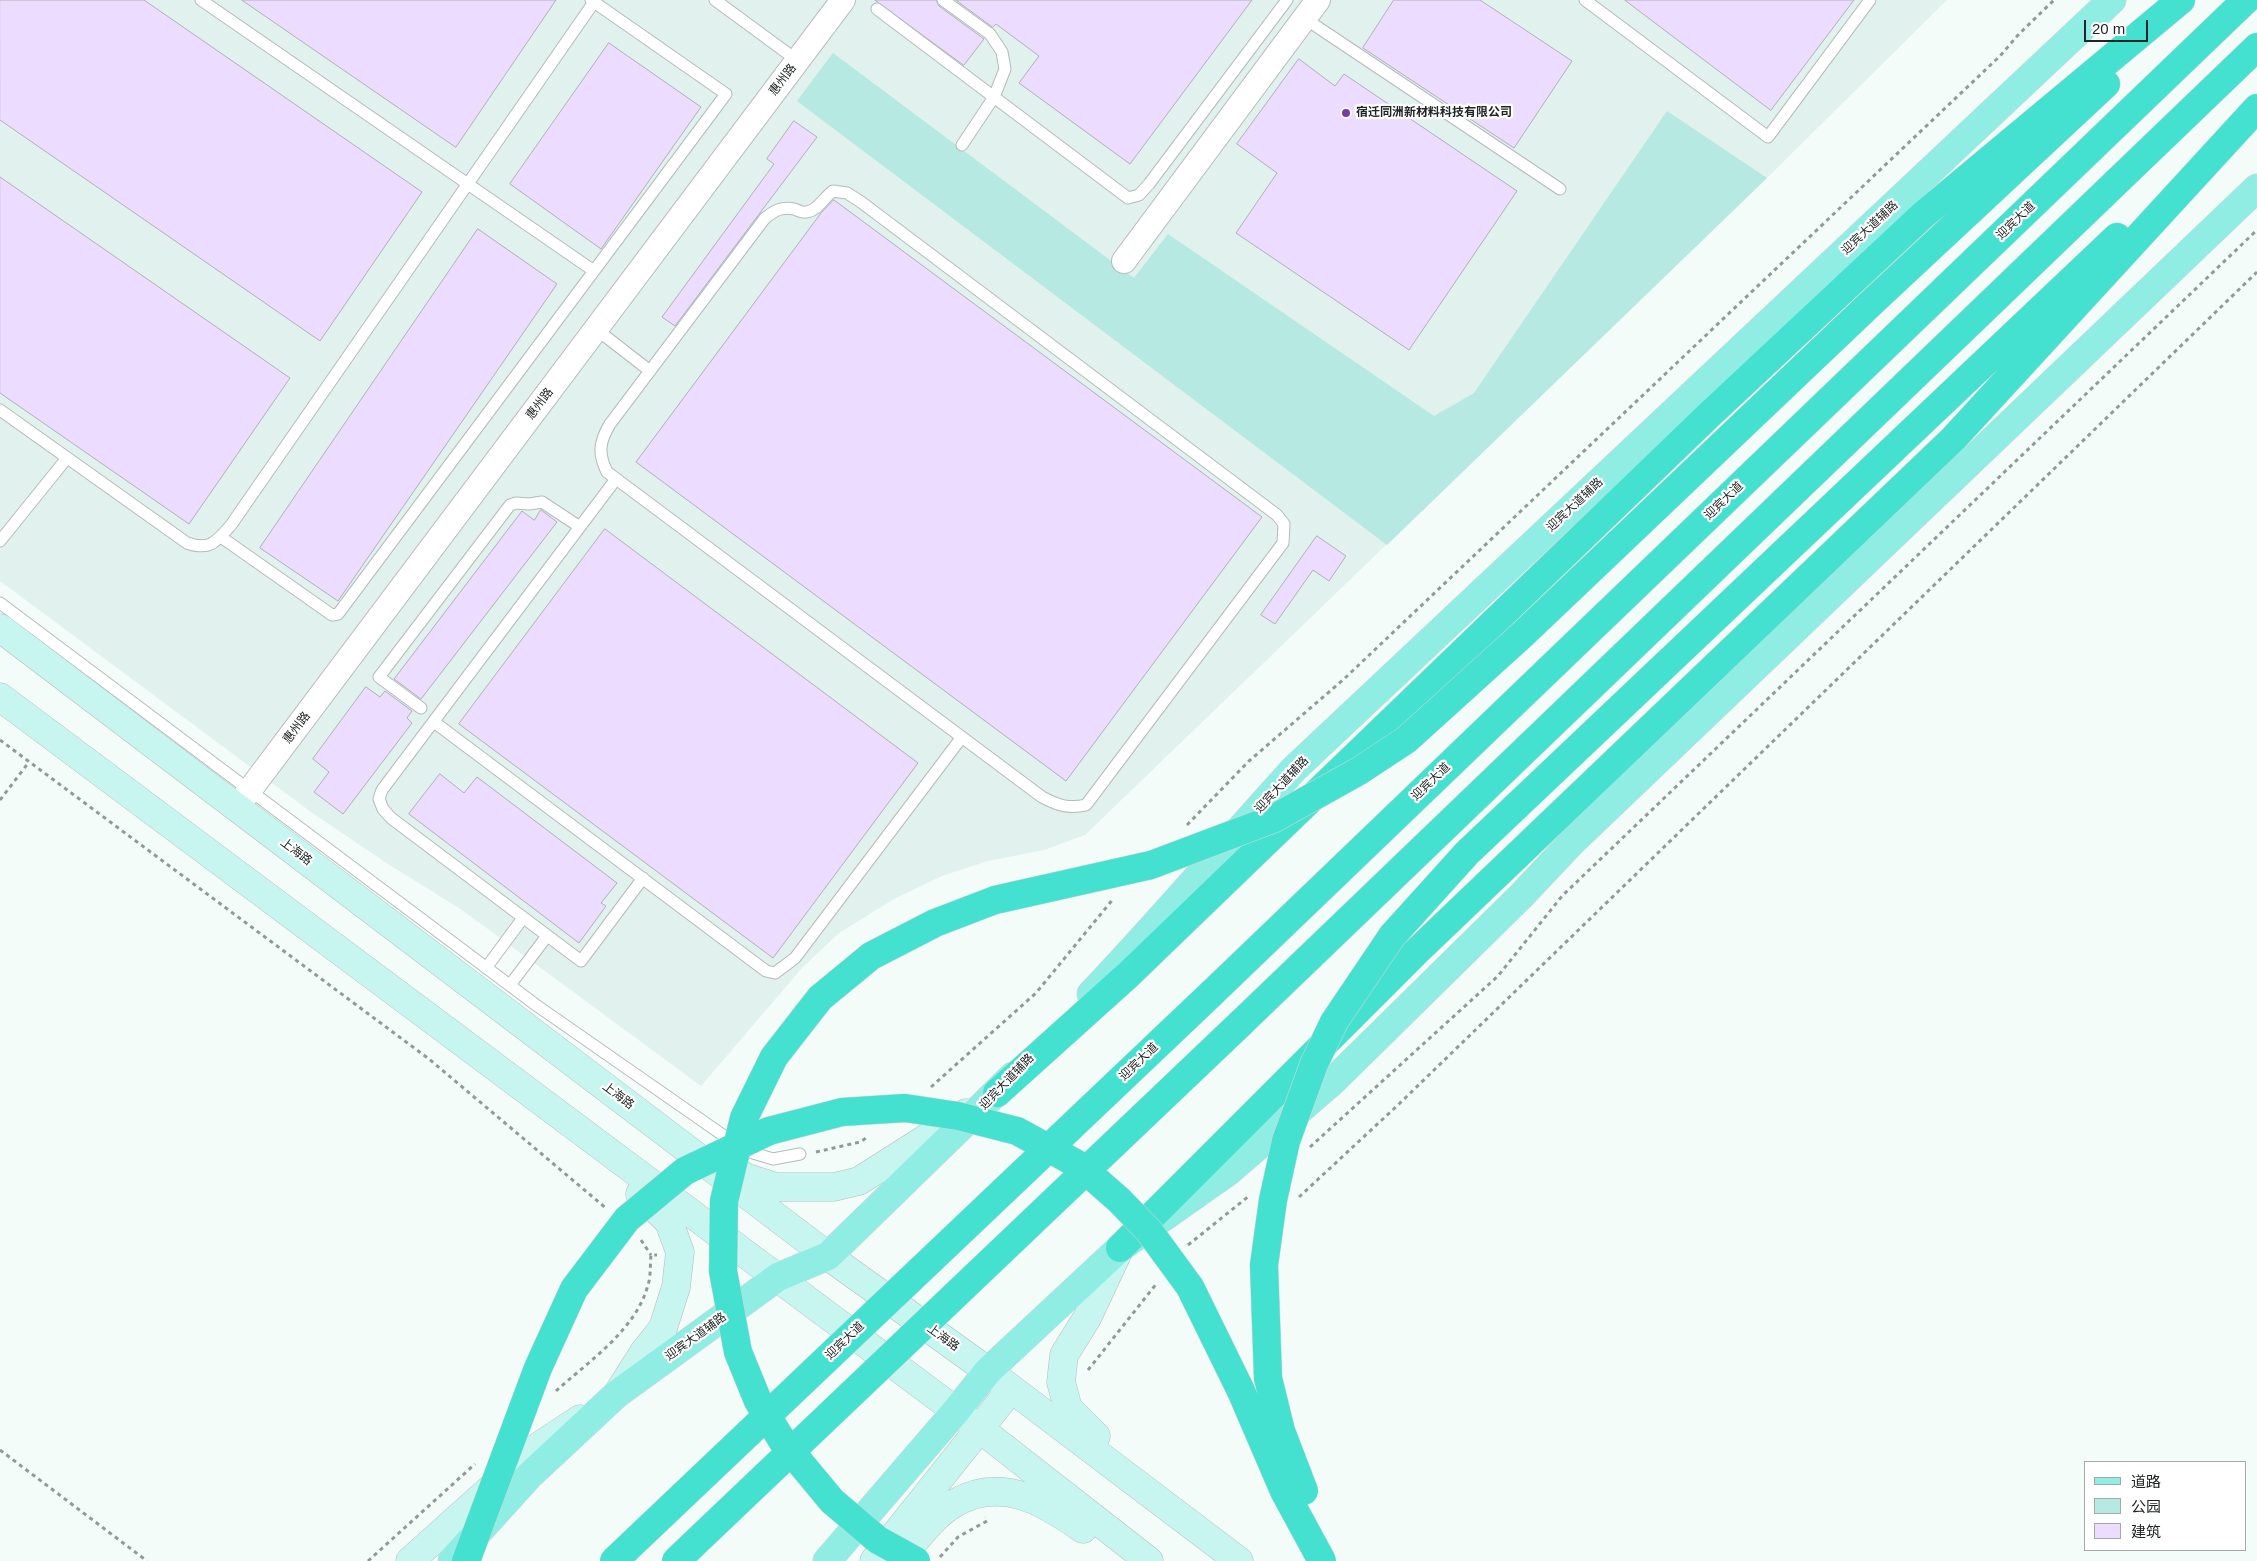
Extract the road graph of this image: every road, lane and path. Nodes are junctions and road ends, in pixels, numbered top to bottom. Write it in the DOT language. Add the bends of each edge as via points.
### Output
graph roads {
  1 [pos="201,0"];
  2 [pos="716,0"];
  3 [pos="843,0"];
  4 [pos="943,0"];
  5 [pos="1286,0"];
  6 [pos="1585,0"];
  7 [pos="1870,0"];
  8 [pos="2054,0"];
  9 [pos="2112,0"];
  10 [pos="2181,0"];
  11 [pos="2197,0"];
  12 [pos="2246,0"];
  13 [pos="593,1"];
  14 [pos="877,8"];
  15 [pos="1311,9"];
  16 [pos="2257,47"];
  17 [pos="798,61"];
  18 [pos="994,97"];
  19 [pos="2257,103"];
  20 [pos="2257,108"];
  21 [pos="962,145"];
  22 [pos="468,184"];
  23 [pos="2257,188"];
  24 [pos="1560,189"];
  25 [pos="2257,230"];
  26 [pos="1124,261"];
  27 [pos="594,271"];
  28 [pos="2257,272"];
  29 [pos="596,330"];
  30 [pos="650,371"];
  31 [pos="0,410"];
  32 [pos="67,458"];
  33 [pos="616,479"];
  34 [pos="580,527"];
  35 [pos="221,537"];
  36 [pos="0,541"];
  37 [pos="0,603"];
  38 [pos="0,628"];
  39 [pos="0,697"];
  40 [pos="421,708"];
  41 [pos="434,722"];
  42 [pos="962,737"];
  43 [pos="0,740"];
  44 [pos="29,762"];
  45 [pos="244,799"];
  46 [pos="0,800"];
  47 [pos="1181,830"];
  48 [pos="643,878"];
  49 [pos="1119,893"];
  50 [pos="523,918"];
  51 [pos="547,936"];
  52 [pos="486,968"];
  53 [pos="504,995"];
  54 [pos="466,1046"];
  55 [pos="928,1090"];
  56 [pos="997,1093"];
  57 [pos="875,1130"];
  58 [pos="1305,1152"];
  59 [pos="800,1154"];
  60 [pos="1251,1194"];
  61 [pos="1299,1197"];
  62 [pos="608,1210"];
  63 [pos="636,1236"];
  64 [pos="1120,1248"];
  65 [pos="1184,1250"];
  66 [pos="652,1255"];
  67 [pos="680,1256"];
  68 [pos="828,1256"];
  69 [pos="778,1277"];
  70 [pos="1160,1280"];
  71 [pos="988,1371"];
  72 [pos="1062,1386"];
  73 [pos="1010,1389"];
  74 [pos="617,1394"];
  75 [pos="549,1398"];
  76 [pos="956,1411"];
  77 [pos="980,1428"];
  78 [pos="0,1450"];
  79 [pos="482,1458"];
  80 [pos="982,1493"];
  81 [pos="147,1561"];
  82 [pos="368,1561"];
  83 [pos="410,1561"];
  84 [pos="452,1561"];
  85 [pos="466,1561"];
  86 [pos="614,1561"];
  87 [pos="676,1561"];
  88 [pos="828,1561"];
  89 [pos="874,1561"];
  90 [pos="898,1561"];
  91 [pos="916,1561"];
  92 [pos="936,1561"];
  93 [pos="1129,1561"];
  94 [pos="1149,1561"];
  95 [pos="1239,1561"];
  96 [pos="1244,1561"];
  97 [pos="1322,1561"];
  98 [pos="1341,1561"];
  1 -- 22 [label="lane"];
  2 -- 17 [label="lane"];
  3 -- 17 [label="street, 惠州路"];
  4 -- 18 [label="lane" via="990,34 1002,52 1006,69"];
  5 -- 18 [label="lane" via="1139,195 1128,198"];
  6 -- 7 [label="lane" via="1768,138"];
  8 -- 47 [label="path" via="2000,56 1344,679 1249,762"];
  9 -- 56 [label="main road, 迎宾大道辅路" via="1294,769 1160,921"];
  10 -- 56 [label="highway" via="1916,221 1701,422 1128,975"];
  11 -- 91 [label="highway, bridge" via="1868,306 1522,635 1406,740 1273,820 1151,864 995,900 935,923 870,956 820,998 774,1057 744,1118 724,1201 723,1271 738,1352 758,1401 783,1442 832,1501 878,1540"];
  12 -- 86 [label="highway, 迎宾大道, bridge" via="1212,993"];
  13 -- 22 [label="lane"];
  13 -- 27 [label="lane" via="726,94"];
  14 -- 18 [label="lane"];
  15 -- 24 [label="lane"];
  15 -- 26 [label="street"];
  16 -- 87 [label="highway, bridge"];
  17 -- 29 [label="street, 惠州路"];
  18 -- 21 [label="lane"];
  19 -- 98 [label="highway, bridge" via="1467,853 1392,936 1334,1022 1314,1064 1286,1141 1264,1265 1268,1378 1281,1431 1296,1474 1325,1536"];
  20 -- 64 [label="highway" via="1953,439 1414,954"];
  22 -- 27 [label="lane"];
  22 -- 35 [label="lane"];
  23 -- 64 [label="main road" via="1572,842 1333,1081 1228,1172"];
  25 -- 58 [label="path" via="1562,896 1498,976"];
  27 -- 35 [label="lane" via="338,614 332,615"];
  28 -- 61 [label="path" via="1399,1104"];
  29 -- 30 [label="lane"];
  29 -- 45 [label="street, 惠州路"];
  30 -- 33 [label="lane" via="610,424 600,446 601,461"];
  30 -- 42 [label="lane" via="765,218 776,210 790,208 806,212 817,208 833,191 847,193 1277,515 1284,524 1283,543 1086,805 1072,809 1049,801"];
  31 -- 32 [label="lane"];
  32 -- 35 [label="lane" via="187,543 199,547 210,545"];
  32 -- 36 [label="lane"];
  33 -- 34 [label="lane"];
  33 -- 42 [label="lane"];
  34 -- 40 [label="lane" via="542,502 510,504 379,677"];
  34 -- 41 [label="lane"];
  37 -- 45 [label="lane"];
  38 -- 45 [label="main road, 上海路"];
  39 -- 54 [label="main road"];
  41 -- 48 [label="lane"];
  41 -- 50 [label="lane" via="382,790 379,799 383,809"];
  42 -- 48 [label="lane" via="795,958 775,973 766,970"];
  43 -- 44 [label="path"];
  44 -- 46 [label="path"];
  44 -- 62 [label="path" via="429,1059"];
  45 -- 52 [label="lane"];
  45 -- 53 [label="main road, 上海路"];
  48 -- 51 [label="lane" via="581,961"];
  49 -- 55 [label="path" via="1036,993"];
  50 -- 51 [label="lane"];
  50 -- 52 [label="lane"];
  51 -- 53 [label="lane"];
  52 -- 53 [label="lane"];
  53 -- 56 [label="main road" via="667,1123 745,1177 776,1187 834,1187 859,1181"];
  53 -- 59 [label="lane" via="753,1153 773,1159"];
  53 -- 68 [label="main road, 上海路"];
  54 -- 67 [label="main road" via="583,1142 669,1222"];
  54 -- 69 [label="main road"];
  56 -- 68 [label="main road, 迎宾大道辅路"];
  57 -- 59 [label="path" via="860,1142"];
  60 -- 65 [label="path"];
  63 -- 66 [label="path"];
  64 -- 71 [label="main road"];
  64 -- 72 [label="main road" via="1087,1318 1064,1355"];
  66 -- 67 [label="path"];
  66 -- 75 [label="path" via="648,1285 637,1311 616,1337"];
  67 -- 74 [label="main road" via="676,1287 663,1328"];
  68 -- 69 [label="main road, 迎宾大道辅路"];
  68 -- 71 [label="main road, 上海路"];
  69 -- 74 [label="main road, 迎宾大道辅路"];
  69 -- 76 [label="main road"];
  70 -- 72 [label="path" via="1088,1368 1084,1386"];
  71 -- 73 [label="main road, 上海路"];
  71 -- 76 [label="main road"];
  72 -- 96 [label="main road" via="1068,1408 1086,1428"];
  73 -- 77 [label="main road"];
  73 -- 95 [label="main road, 上海路"];
  74 -- 83 [label="main road" via="536,1448"];
  74 -- 84 [label="main road, 迎宾大道辅路" via="529,1476"];
  76 -- 77 [label="main road"];
  76 -- 88 [label="main road"];
  77 -- 89 [label="main road"];
  77 -- 94 [label="main road"];
  78 -- 81 [label="path"];
  79 -- 82 [label="path"];
  80 -- 90 [label="main road" via="954,1503"];
  80 -- 92 [label="path" via="987,1521 958,1537"];
  80 -- 93 [label="main road" via="998,1490 1022,1494 1064,1516"];
  85 -- 97 [label="highway, bridge" via="538,1368 574,1289 627,1219 685,1171 769,1131 842,1112 905,1108 958,1116 1017,1131 1079,1165 1149,1231 1190,1287 1241,1391 1284,1491"];
}
